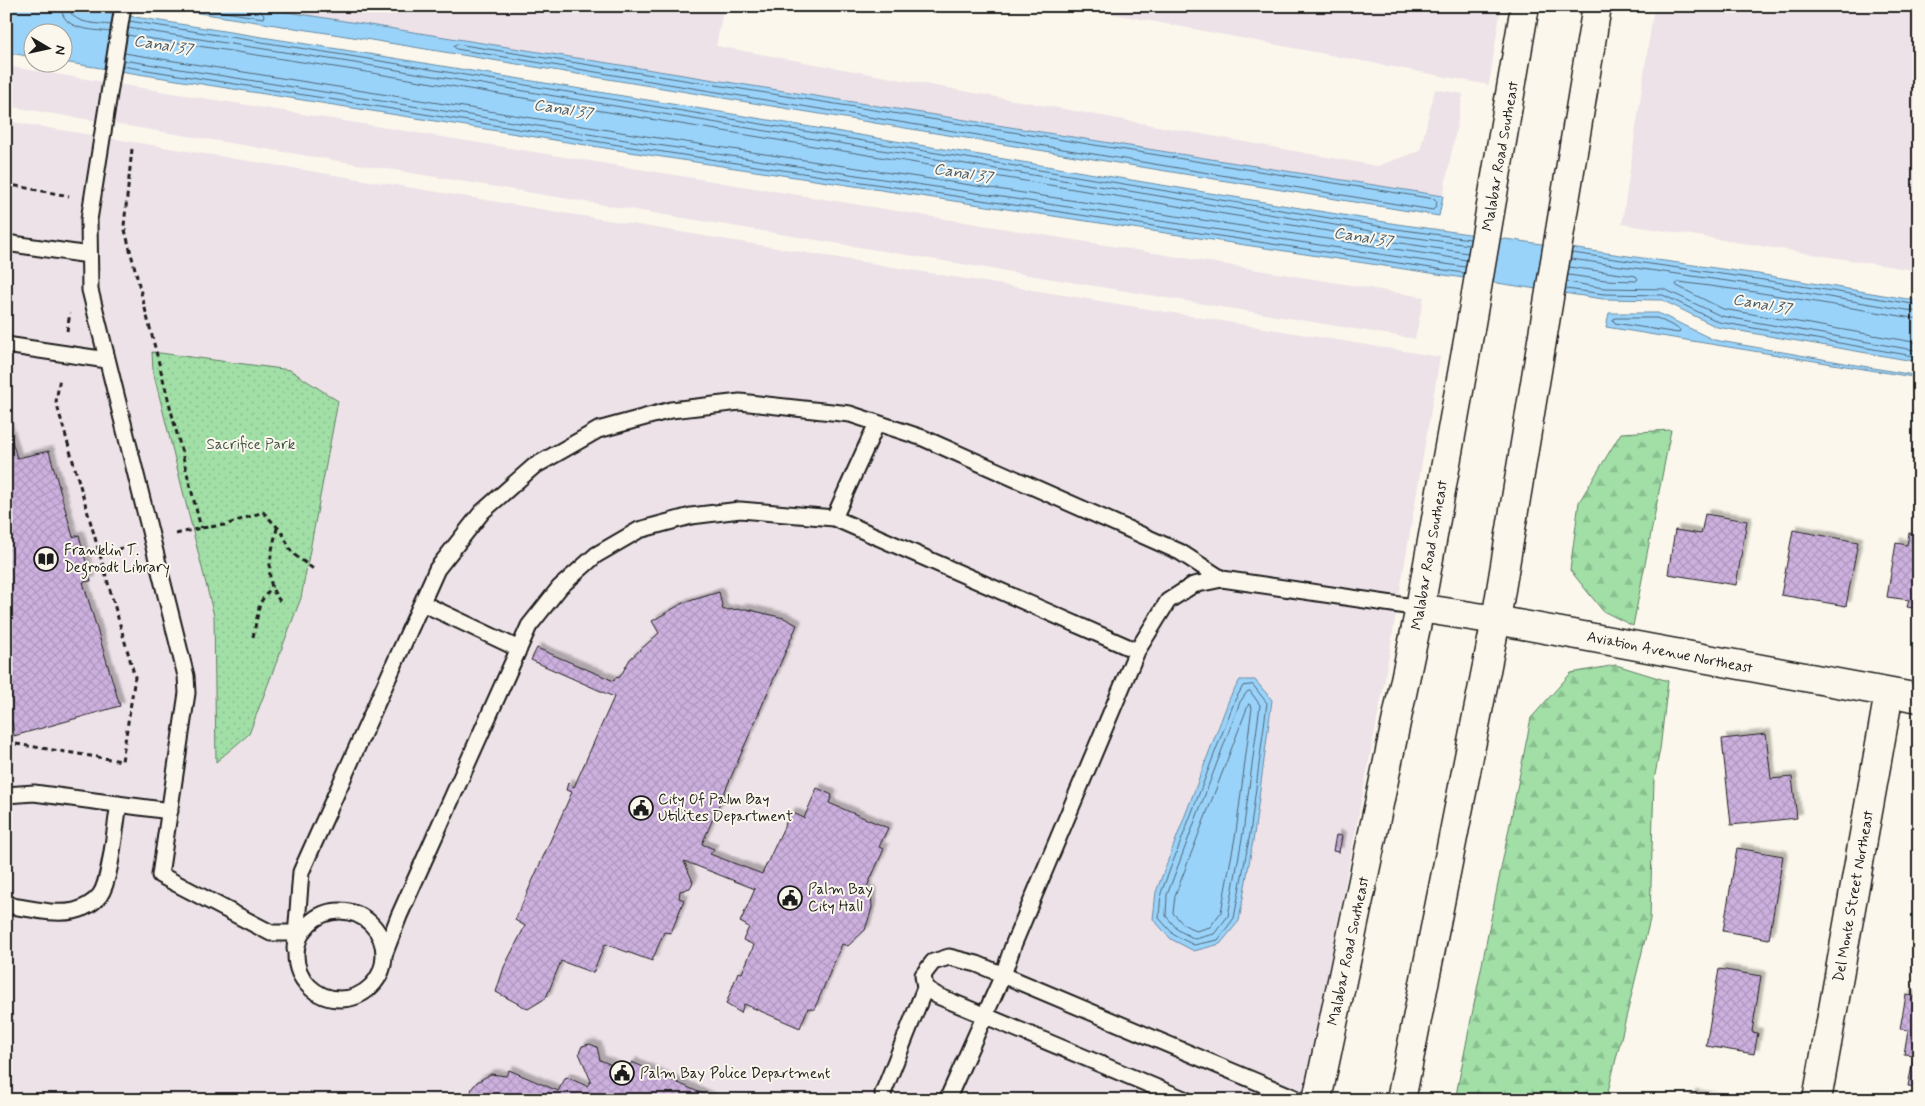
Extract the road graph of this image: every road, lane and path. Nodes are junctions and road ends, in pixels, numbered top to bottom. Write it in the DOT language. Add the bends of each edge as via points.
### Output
graph roads {
  1 [pos="123,6"];
  2 [pos="1525,6"];
  3 [pos="1597,6"];
  4 [pos="132,149"];
  5 [pos="6,184"];
  6 [pos="92,201"];
  7 [pos="6,243"];
  8 [pos="90,255"];
  9 [pos="71,306"];
  10 [pos="6,345"];
  11 [pos="64,354"];
  12 [pos="107,360"];
  13 [pos="877,423"];
  14 [pos="834,518"];
  15 [pos="277,527"];
  16 [pos="201,528"];
  17 [pos="173,535"];
  18 [pos="132,545"];
  19 [pos="101,554"];
  20 [pos="316,571"];
  21 [pos="1222,579"];
  22 [pos="272,586"];
  23 [pos="280,601"];
  24 [pos="422,603"];
  25 [pos="1420,608"];
  26 [pos="1496,620"];
  27 [pos="253,637"];
  28 [pos="519,649"];
  29 [pos="1137,651"];
  30 [pos="1889,693"];
  31 [pos="1919,698"];
  32 [pos="16,744"];
  33 [pos="6,795"];
  34 [pos="119,804"];
  35 [pos="170,811"];
  36 [pos="6,902"];
  37 [pos="296,933"];
  38 [pos="295,950"];
  39 [pos="384,955"];
  40 [pos="1003,974"];
  41 [pos="926,988"];
  42 [pos="985,1016"];
  43 [pos="884,1100"];
  44 [pos="947,1100"];
  45 [pos="1186,1100"];
  46 [pos="1300,1100"];
  47 [pos="1317,1100"];
  48 [pos="1401,1100"];
  49 [pos="1817,1100"];
  1 -- 6 [label="lane"];
  2 -- 25 [label="main road, Malabar Road Southeast"];
  3 -- 26 [label="main road"];
  4 -- 16 [label="path" via="124,226"];
  5 -- 6 [label="path"];
  6 -- 8 [label="lane"];
  7 -- 8 [label="lane"];
  8 -- 12 [label="lane" via="90,290"];
  9 -- 11 [label="path"];
  10 -- 11 [label="lane"];
  11 -- 12 [label="lane"];
  11 -- 19 [label="path" via="56,402"];
  12 -- 35 [label="lane" via="186,676 187,693"];
  13 -- 14 [label="lane"];
  13 -- 21 [label="lane" via="923,438 1180,552"];
  13 -- 24 [label="lane" via="850,414 740,402 671,410 598,430 533,467 482,512 437,569"];
  14 -- 28 [label="lane" via="740,510 691,516 640,530 596,555 560,587 529,626"];
  14 -- 29 [label="lane"];
  15 -- 16 [label="path" via="263,512 225,525"];
  15 -- 20 [label="path" via="292,553"];
  15 -- 22 [label="path" via="270,557"];
  16 -- 17 [label="path"];
  18 -- 19 [label="path"];
  19 -- 32 [label="path" via="136,677 122,761"];
  21 -- 25 [label="lane"];
  21 -- 29 [label="lane" via="1193,585 1168,600"];
  22 -- 23 [label="path"];
  22 -- 27 [label="path" via="260,603"];
  24 -- 28 [label="lane"];
  24 -- 37 [label="lane" via="301,872"];
  25 -- 26 [label="main road, Aviation Avenue Northeast"];
  25 -- 47 [label="main road, Malabar Road Southeast"];
  26 -- 30 [label="main road, Aviation Avenue Northeast"];
  26 -- 48 [label="main road"];
  28 -- 39 [label="lane"];
  29 -- 40 [label="lane"];
  30 -- 31 [label="main road, Aviation Avenue Northeast"];
  30 -- 49 [label="main road, Del Monte Street Northeast"];
  33 -- 34 [label="lane" via="34,793"];
  34 -- 35 [label="lane"];
  34 -- 36 [label="lane" via="106,879 100,895 87,906 73,911 52,912 12,906"];
  35 -- 37 [label="lane" via="160,875 271,933"];
  37 -- 38 [label="lane"];
  38 -- 39 [label="lane" via="303,928 320,914 348,910 375,926 382,940"];
  38 -- 39 [label="lane" via="297,969 308,987 327,998 348,999 362,994 381,971"];
  40 -- 41 [label="lane" via="949,957 933,962 923,975"];
  40 -- 42 [label="lane"];
  40 -- 46 [label="lane"];
  41 -- 42 [label="lane"];
  41 -- 43 [label="lane" via="883,1093"];
  42 -- 44 [label="lane"];
  42 -- 45 [label="lane"];
}
